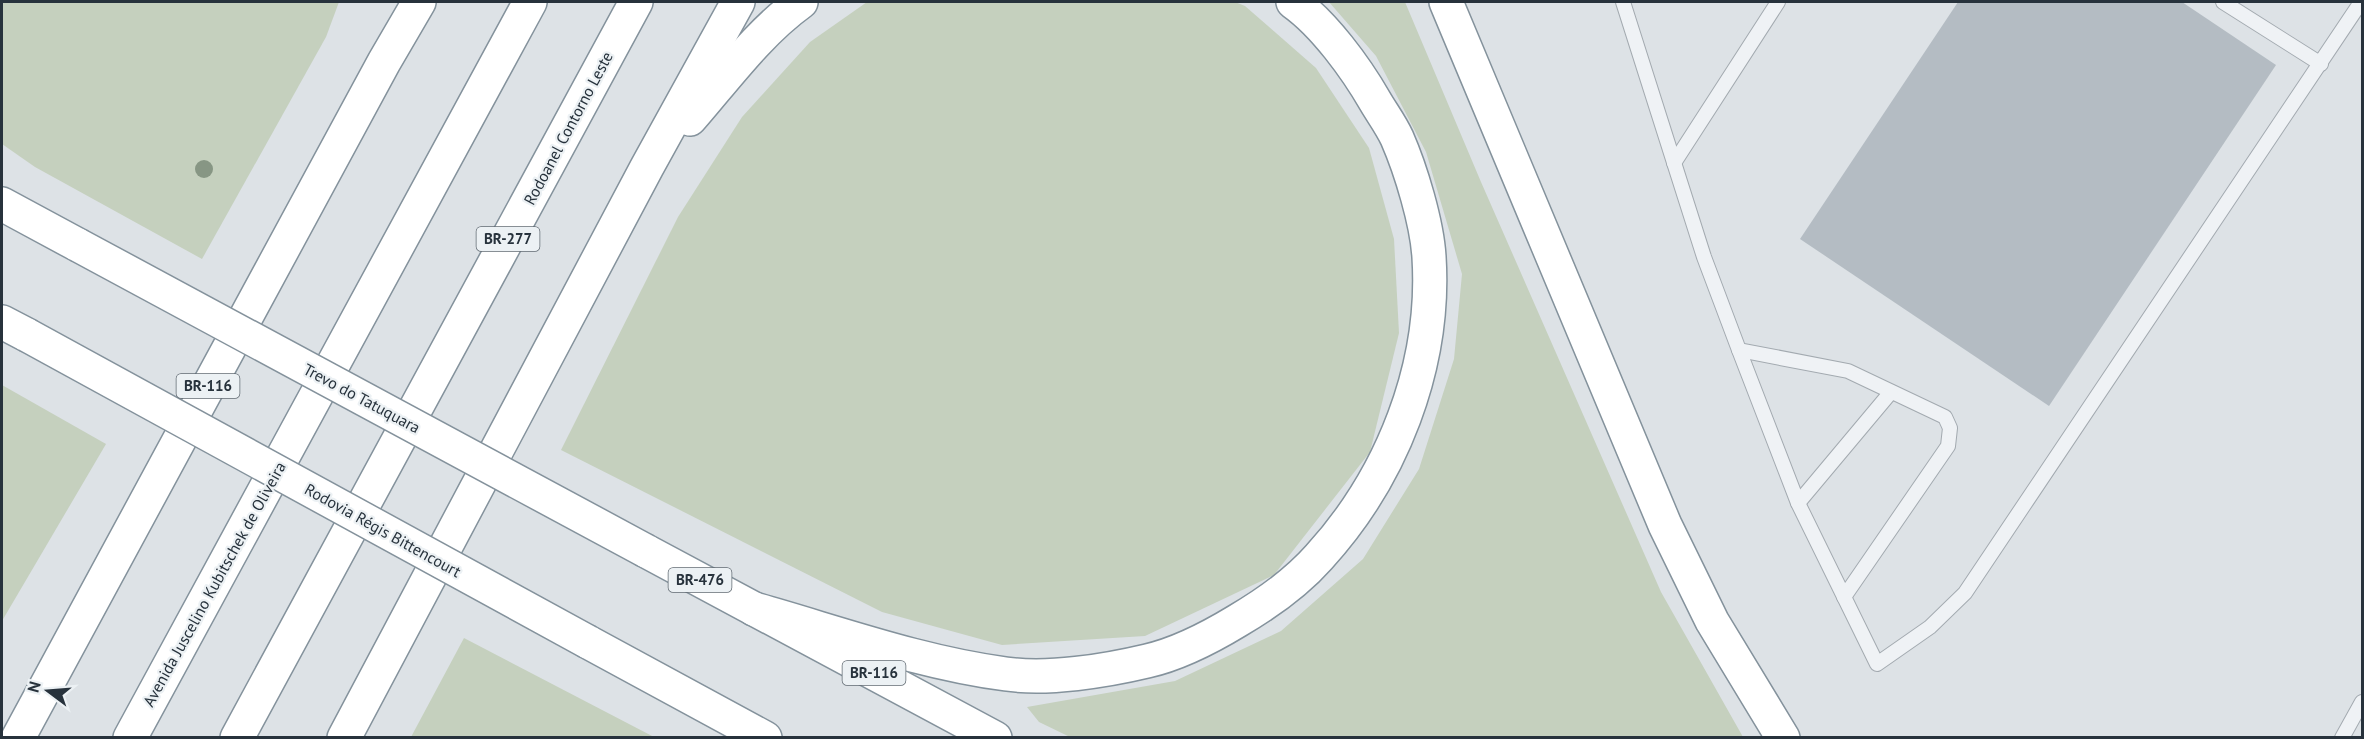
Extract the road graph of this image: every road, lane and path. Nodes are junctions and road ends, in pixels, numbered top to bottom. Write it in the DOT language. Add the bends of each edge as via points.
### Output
graph roads {
  1 [pos="403,2"];
  2 [pos="419,2"];
  3 [pos="530,2"];
  4 [pos="636,2"];
  5 [pos="738,2"];
  6 [pos="801,2"];
  7 [pos="1293,2"];
  8 [pos="1446,2"];
  9 [pos="1623,2"];
  10 [pos="1778,2"];
  11 [pos="2223,2"];
  12 [pos="2361,2"];
  13 [pos="384,62"];
  14 [pos="2320,64"];
  15 [pos="1674,163"];
  16 [pos="647,168"];
  17 [pos="2,204"];
  18 [pos="14,329"];
  19 [pos="1738,350"];
  20 [pos="1892,392"];
  21 [pos="1798,503"];
  22 [pos="1844,597"];
  23 [pos="754,609"];
  24 [pos="2362,702"];
  25 [pos="714,711"];
  26 [pos="26,724"];
  27 [pos="11,738"];
  28 [pos="130,738"];
  29 [pos="237,738"];
  30 [pos="344,738"];
  31 [pos="747,738"];
  32 [pos="765,738"];
  33 [pos="995,738"];
  34 [pos="1783,738"];
  35 [pos="2342,738"];
  1 -- 13 [label="highway"];
  2 -- 13 [label="highway, BR-116"];
  3 -- 28 [label="highway, Avenida Juscelino Kubitschek de Oliveira"];
  4 -- 29 [label="highway, Rodoanel Contorno Leste / BR-277"];
  5 -- 16 [label="highway"];
  6 -- 16 [label="highway" via="746,54"];
  7 -- 23 [label="highway" via="1305,10 1359,74 1397,139 1419,204 1429,256 1428,324 1413,390 1392,448 1364,501 1318,559 1267,603 1209,638 1150,661 1075,674 1008,675 942,662"];
  8 -- 34 [label="highway" via="1665,525 1712,621"];
  9 -- 15 [label="lane"];
  10 -- 15 [label="lane"];
  11 -- 14 [label="lane"];
  12 -- 14 [label="lane"];
  13 -- 26 [label="highway, BR-116"];
  14 -- 22 [label="lane" via="1965,593 1930,627 1877,664"];
  15 -- 19 [label="lane"];
  16 -- 30 [label="highway"];
  17 -- 23 [label="highway, Trevo do Tatuquara / BR-476, bridge"];
  18 -- 25 [label="highway, Rodovia Régis Bittencourt / BR-116, bridge"];
  19 -- 20 [label="lane" via="1848,371"];
  19 -- 21 [label="lane"];
  20 -- 21 [label="lane"];
  20 -- 22 [label="lane" via="1945,417 1950,428 1948,446"];
  21 -- 22 [label="lane"];
  23 -- 33 [label="highway, BR-116"];
  24 -- 35 [label="lane"];
  25 -- 31 [label="highway"];
  25 -- 32 [label="highway, Rodovia Régis Bittencourt / BR-116"];
  26 -- 27 [label="highway"];
}
